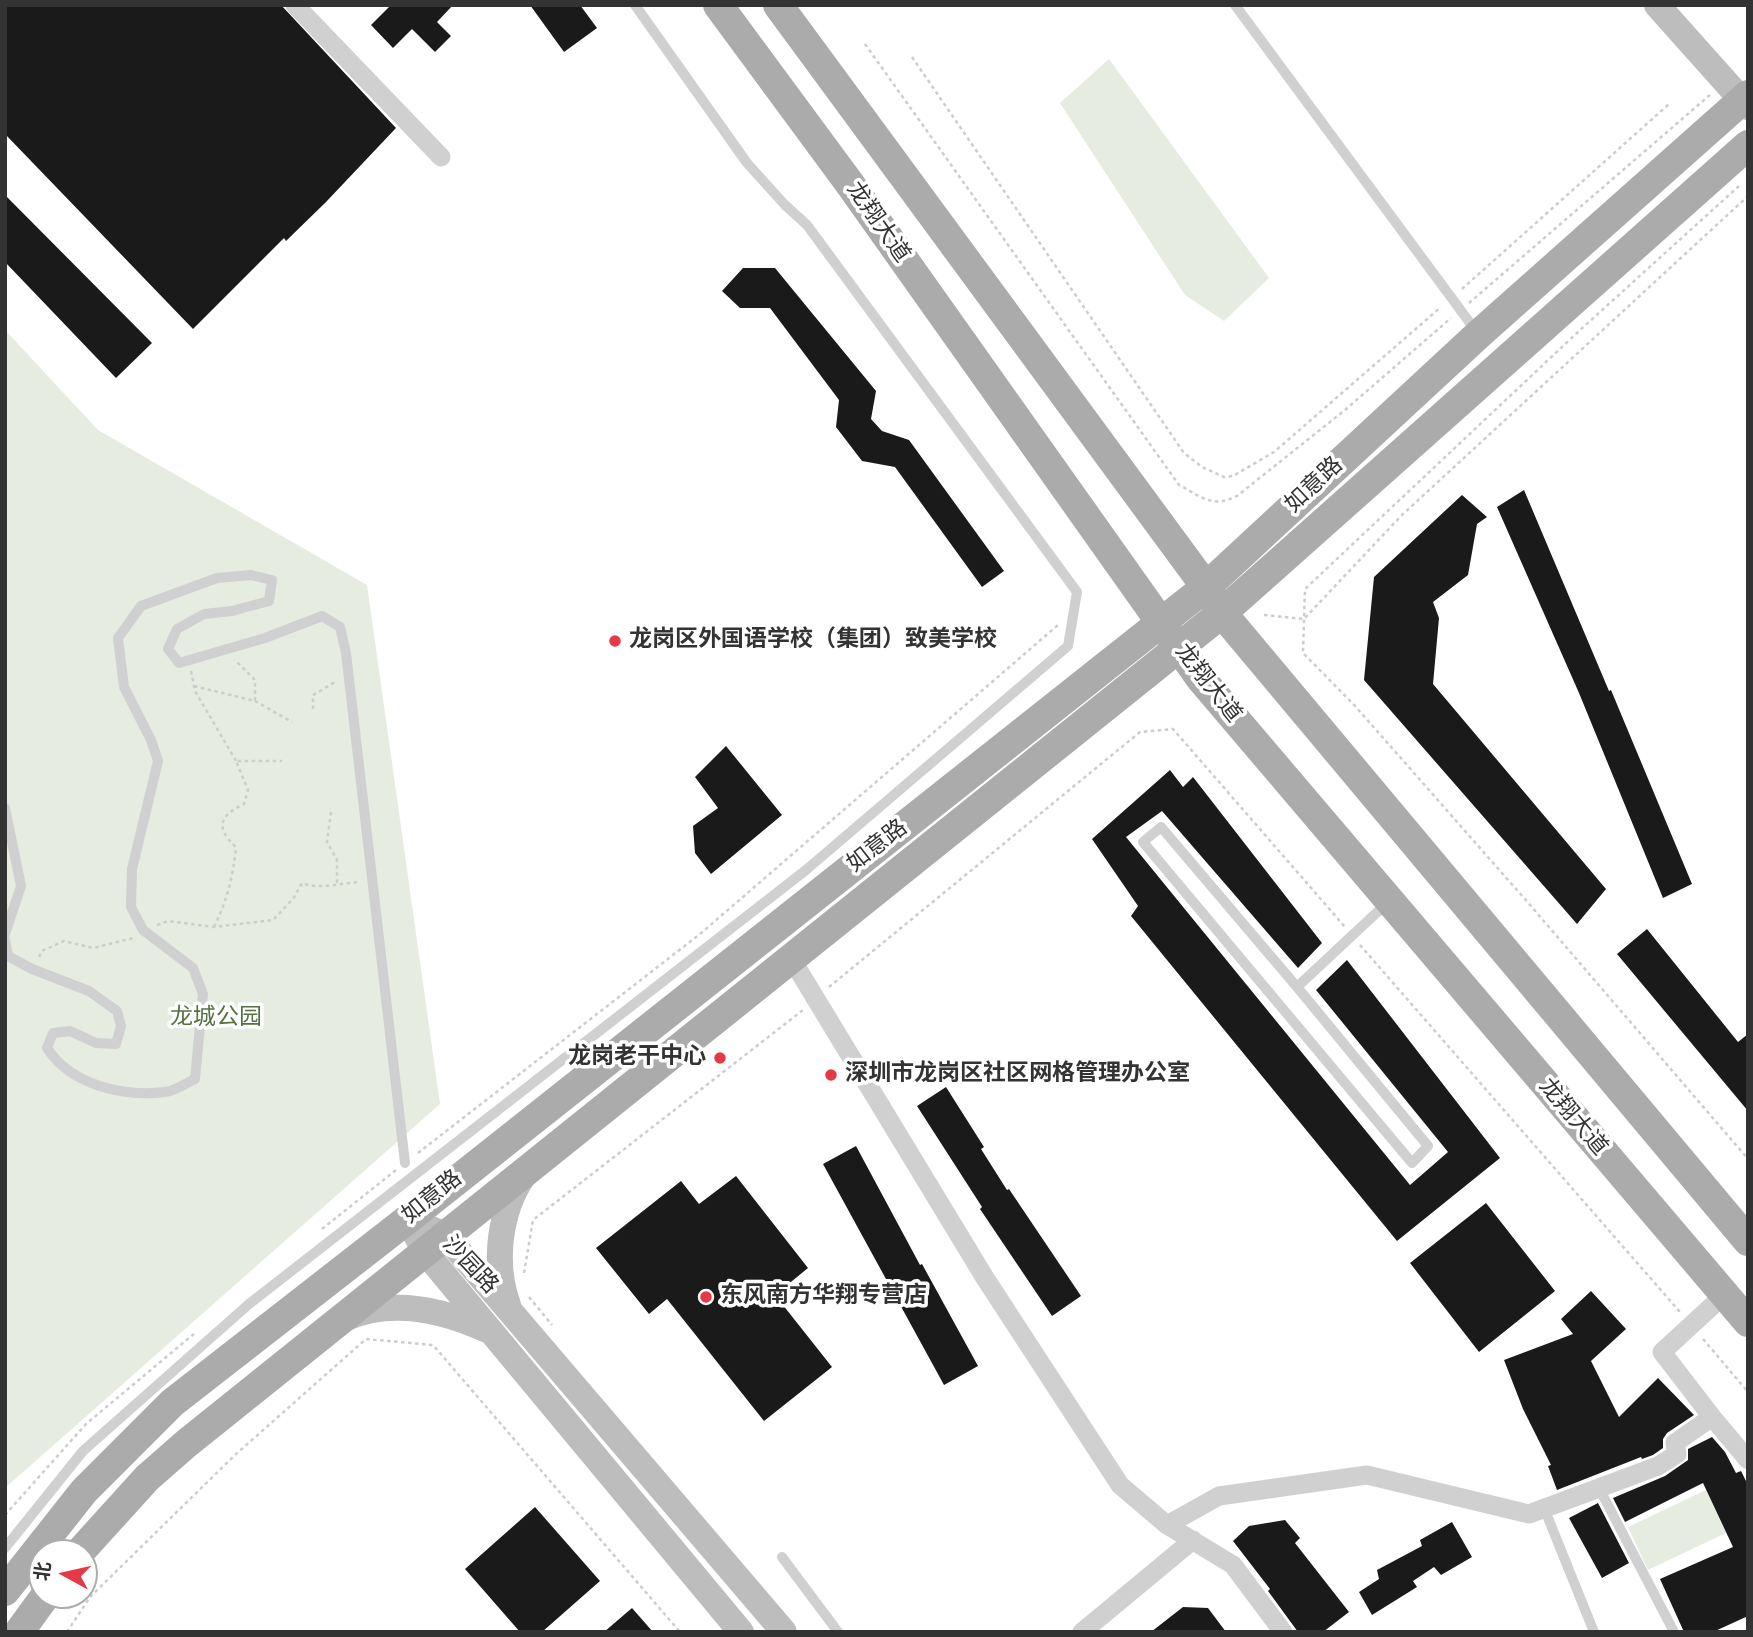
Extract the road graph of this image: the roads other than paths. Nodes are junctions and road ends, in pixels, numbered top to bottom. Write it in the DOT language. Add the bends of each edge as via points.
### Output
graph roads {
  1 [pos="295,5"];
  2 [pos="635,5"];
  3 [pos="718,5"];
  4 [pos="778,5"];
  5 [pos="1234,5"];
  6 [pos="1657,5"];
  7 [pos="1741,97"];
  8 [pos="1748,145"];
  9 [pos="441,158"];
  10 [pos="1479,334"];
  11 [pos="1206,587"];
  12 [pos="1222,613"];
  13 [pos="1161,623"];
  14 [pos="1178,648"];
  15 [pos="5,808"];
  16 [pos="1389,901"];
  17 [pos="5,936"];
  18 [pos="791,958"];
  19 [pos="1297,987"];
  20 [pos="405,1163"];
  21 [pos="527,1170"];
  22 [pos="408,1219"];
  23 [pos="1748,1241"];
  24 [pos="435,1243"];
  25 [pos="1724,1294"];
  26 [pos="515,1299"];
  27 [pos="338,1321"];
  28 [pos="1748,1322"];
  29 [pos="491,1332"];
  30 [pos="1712,1417"];
  31 [pos="1748,1460"];
  32 [pos="1599,1488"];
  33 [pos="1544,1508"];
  34 [pos="1167,1525"];
  35 [pos="92,1539"];
  36 [pos="1193,1540"];
  37 [pos="5,1548"];
  38 [pos="782,1556"];
  39 [pos="5,1591"];
  40 [pos="36,1609"];
  41 [pos="19,1632"];
  42 [pos="741,1632"];
  43 [pos="784,1632"];
  44 [pos="838,1632"];
  45 [pos="1083,1632"];
  46 [pos="1283,1632"];
  47 [pos="1594,1632"];
  48 [pos="1674,1632"];
  1 -- 9 [label="street"];
  2 -- 37 [label="lane" via="747,163 807,225 1077,592 1068,646 806,870 248,1304 83,1451"];
  3 -- 13 [label="main road, 龙翔大道"];
  4 -- 11 [label="main road"];
  5 -- 10 [label="lane"];
  6 -- 7 [label="street"];
  7 -- 10 [label="main road, 如意路"];
  8 -- 12 [label="main road, 如意路"];
  10 -- 11 [label="main road, 如意路"];
  11 -- 12 [label="main road"];
  11 -- 13 [label="main road, 如意路"];
  12 -- 14 [label="main road, 如意路"];
  12 -- 23 [label="main road"];
  13 -- 14 [label="main road, 龙翔大道"];
  13 -- 22 [label="main road, 如意路"];
  14 -- 16 [label="main road, 龙翔大道"];
  14 -- 18 [label="main road, 如意路"];
  15 -- 17 [label="lane" via="21,886"];
  16 -- 19 [label="lane"];
  16 -- 25 [label="main road, 龙翔大道"];
  17 -- 20 [label="lane" via="8,956 89,991 117,1011 121,1026 116,1044 96,1043 70,1031 54,1033 47,1048 57,1064 92,1084 129,1093 167,1092 195,1079 203,994 193,968 143,930 131,906 132,869 158,761 124,687 118,638 141,606 217,578 251,575 272,580 269,601 204,614 177,629 168,649 179,663 322,616 340,627"];
  18 -- 21 [label="main road, 如意路"];
  18 -- 34 [label="street" via="985,1278 1120,1485"];
  19 -- 19 [label="lane" via="1428,1146 1412,1163 1143,842 1161,827"];
  21 -- 24 [label="main road, 如意路"];
  21 -- 26 [label="street" via="514,1189 502,1231 501,1276"];
  22 -- 24 [label="street, 沙园路"];
  22 -- 39 [label="main road, 如意路" via="172,1403 84,1491"];
  24 -- 26 [label="street, 沙园路"];
  24 -- 27 [label="main road, 如意路"];
  24 -- 29 [label="street, 沙园路"];
  25 -- 28 [label="main road, 龙翔大道"];
  25 -- 30 [label="street" via="1662,1352"];
  26 -- 43 [label="street, 沙园路"];
  27 -- 29 [label="street" via="359,1312 402,1307 447,1314"];
  27 -- 35 [label="main road, 如意路" via="147,1478"];
  29 -- 42 [label="street, 沙园路"];
  30 -- 31 [label="street"];
  30 -- 32 [label="street" via="1675,1443 1677,1454 1658,1466"];
  32 -- 33 [label="street"];
  32 -- 48 [label="lane"];
  33 -- 34 [label="street" via="1529,1514 1367,1475 1219,1496"];
  33 -- 47 [label="lane"];
  34 -- 36 [label="street"];
  36 -- 45 [label="street"];
  36 -- 46 [label="street" via="1233,1564"];
  38 -- 44 [label="lane"];
  40 -- 41 [label="main road"];
}
